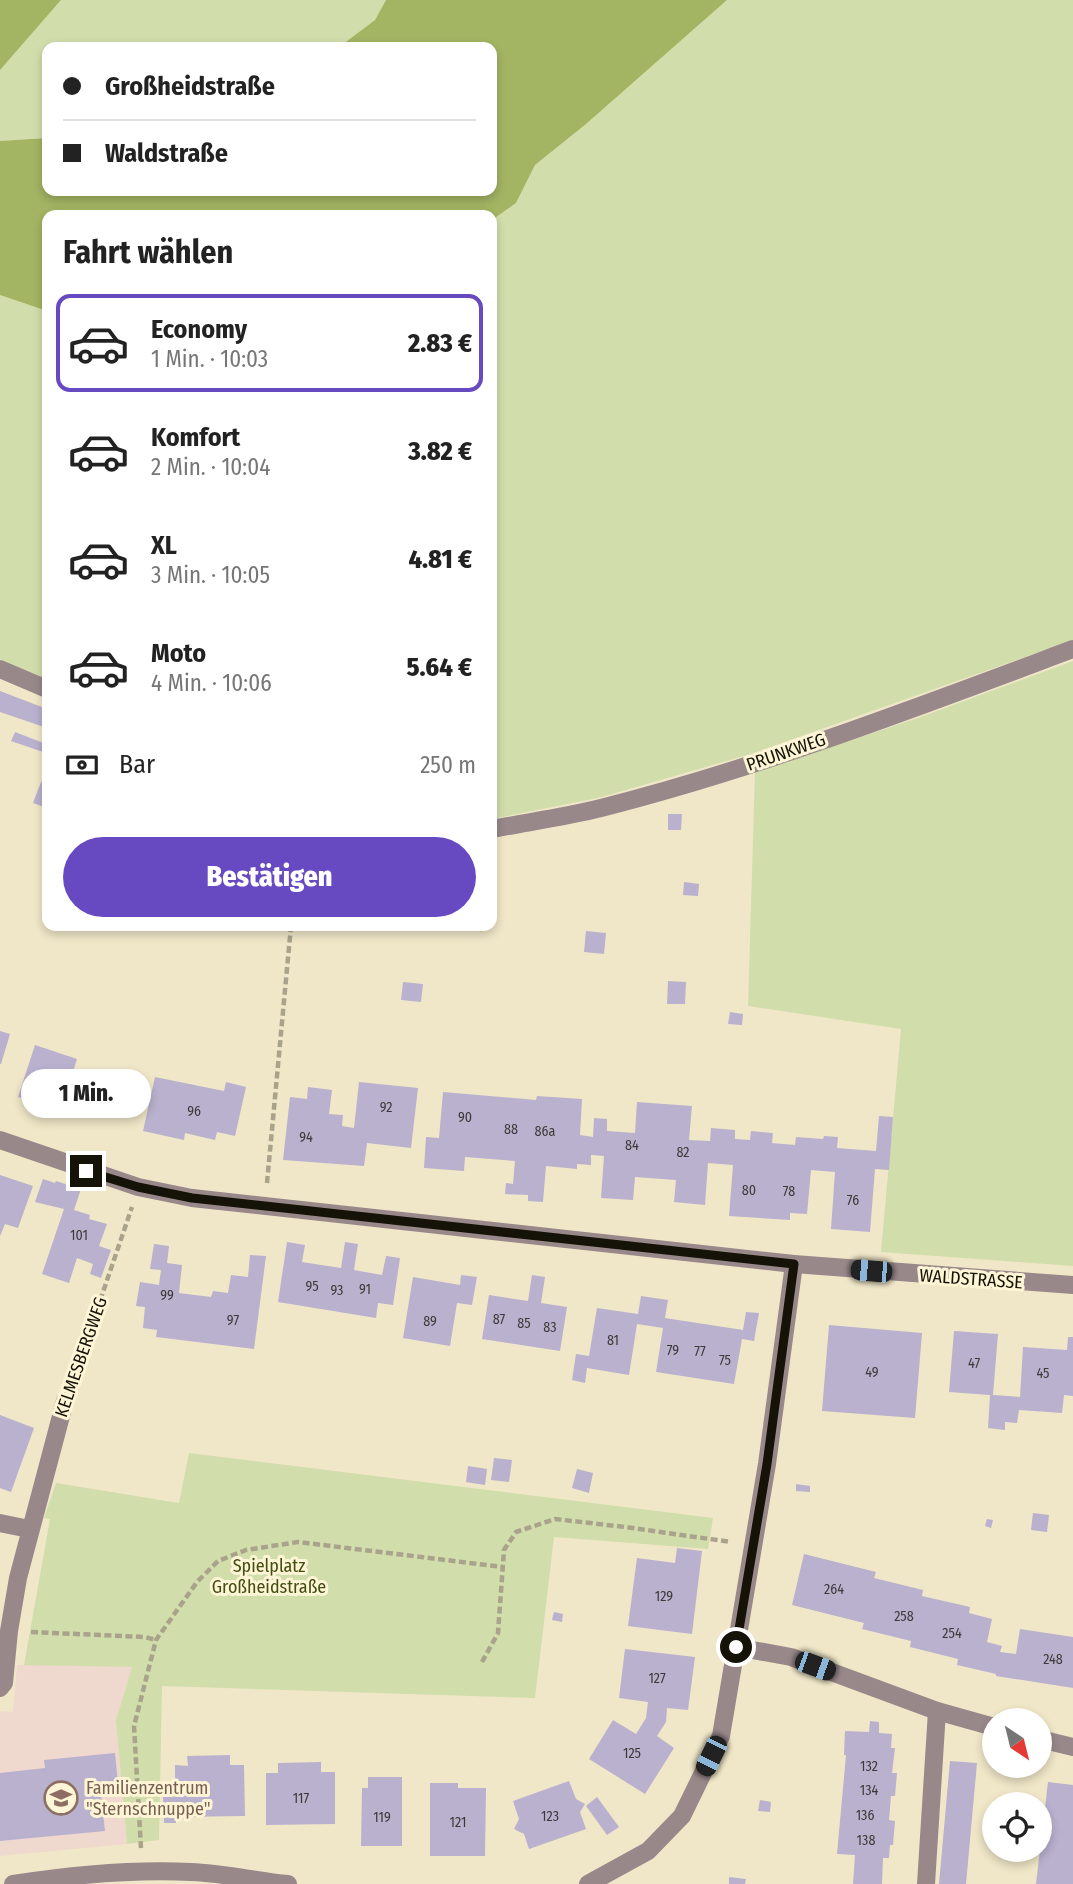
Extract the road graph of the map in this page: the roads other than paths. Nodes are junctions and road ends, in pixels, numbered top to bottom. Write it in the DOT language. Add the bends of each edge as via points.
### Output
graph roads {
  1 [pos="1073,649"];
  2 [pos="0,669"];
  3 [pos="42,688"];
  4 [pos="497,828"];
  5 [pos="0,1140"];
  6 [pos="794,1264"];
  7 [pos="1073,1285"];
  8 [pos="65,1401"];
  9 [pos="0,1523"];
  10 [pos="29,1529"];
  11 [pos="736,1647"];
  12 [pos="0,1688"];
  13 [pos="937,1711"];
  14 [pos="982,1724"];
  15 [pos="1052,1743"];
  16 [pos="1073,1747"];
  17 [pos="96,1879"];
  18 [pos="50,1881"];
  19 [pos="265,1883"];
  20 [pos="13,1884"];
  21 [pos="288,1884"];
  22 [pos="588,1884"];
  23 [pos="926,1884"];
  1 -- 4 [label="street, PRUNKWEG" via="753,763 600,809"];
  2 -- 3 [label="street"];
  5 -- 6 [label="street, WALDSTRASSE" via="138,1187 192,1198"];
  6 -- 7 [label="street, WALDSTRASSE"];
  6 -- 11 [label="street"];
  8 -- 10 [label="street, KELMESBERGWEG"];
  9 -- 10 [label="street"];
  10 -- 12 [label="street, KELMESBERGWEG"];
  11 -- 13 [label="street" via="791,1657"];
  11 -- 22 [label="street" via="721,1736 682,1816 648,1851"];
  13 -- 14 [label="street"];
  13 -- 23 [label="street"];
  15 -- 16 [label="street"];
  17 -- 18 [label="street"];
  17 -- 19 [label="street" via="143,1871 193,1872"];
  18 -- 20 [label="street"];
  19 -- 21 [label="street"];
}
